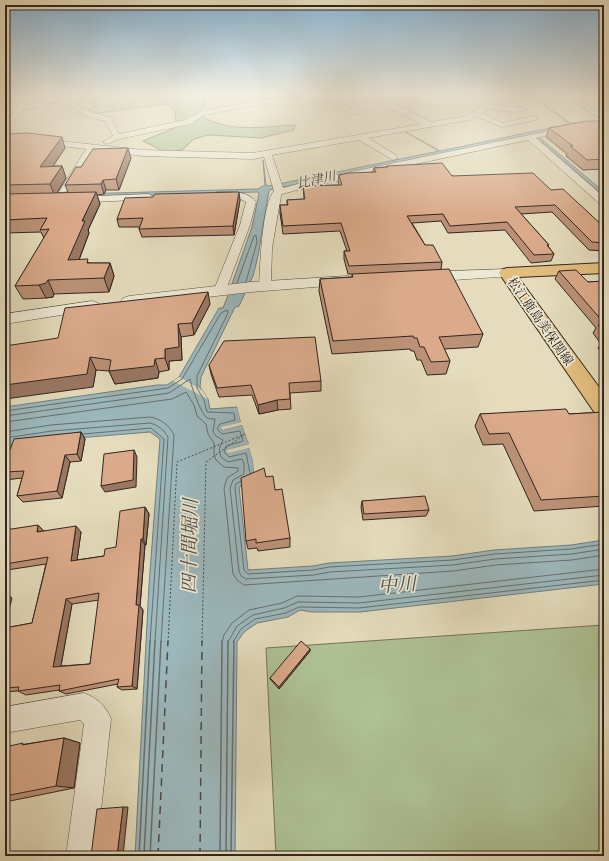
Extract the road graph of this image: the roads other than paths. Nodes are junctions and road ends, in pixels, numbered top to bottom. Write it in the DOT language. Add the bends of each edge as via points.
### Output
graph roads {
  1 [pos="125,135"];
  2 [pos="377,135"];
  3 [pos="535,135"];
  4 [pos="531,136"];
  5 [pos="5,137"];
  6 [pos="117,137"];
  7 [pos="362,138"];
  8 [pos="93,147"];
  9 [pos="268,154"];
  10 [pos="393,157"];
  11 [pos="277,188"];
  12 [pos="208,196"];
  13 [pos="161,197"];
  14 [pos="604,202"];
  15 [pos="604,268"];
  16 [pos="507,273"];
  17 [pos="408,278"];
  18 [pos="362,280"];
  19 [pos="258,287"];
  20 [pos="224,290"];
  21 [pos="5,319"];
  22 [pos="604,410"];
  23 [pos="5,720"];
  24 [pos="81,856"];
  1 -- 6 [label="street"];
  2 -- 7 [label="street"];
  3 -- 4 [label="street"];
  4 -- 11 [label="street" via="312,183"];
  4 -- 14 [label="street"];
  5 -- 8 [label="street"];
  6 -- 8 [label="street"];
  7 -- 9 [label="street"];
  7 -- 10 [label="street"];
  8 -- 9 [label="street" via="143,153 253,156"];
  8 -- 13 [label="street" via="58,198"];
  9 -- 11 [label="street"];
  11 -- 19 [label="street"];
  12 -- 20 [label="street" via="238,195 246,197 251,202"];
  15 -- 16 [label="main road, 松江鹿島美保関線"];
  16 -- 17 [label="street"];
  16 -- 22 [label="main road, 松江鹿島美保関線"];
  18 -- 19 [label="street"];
  19 -- 20 [label="street"];
  20 -- 21 [label="street"];
  23 -- 24 [label="street" via="84,706 98,719"];
}
